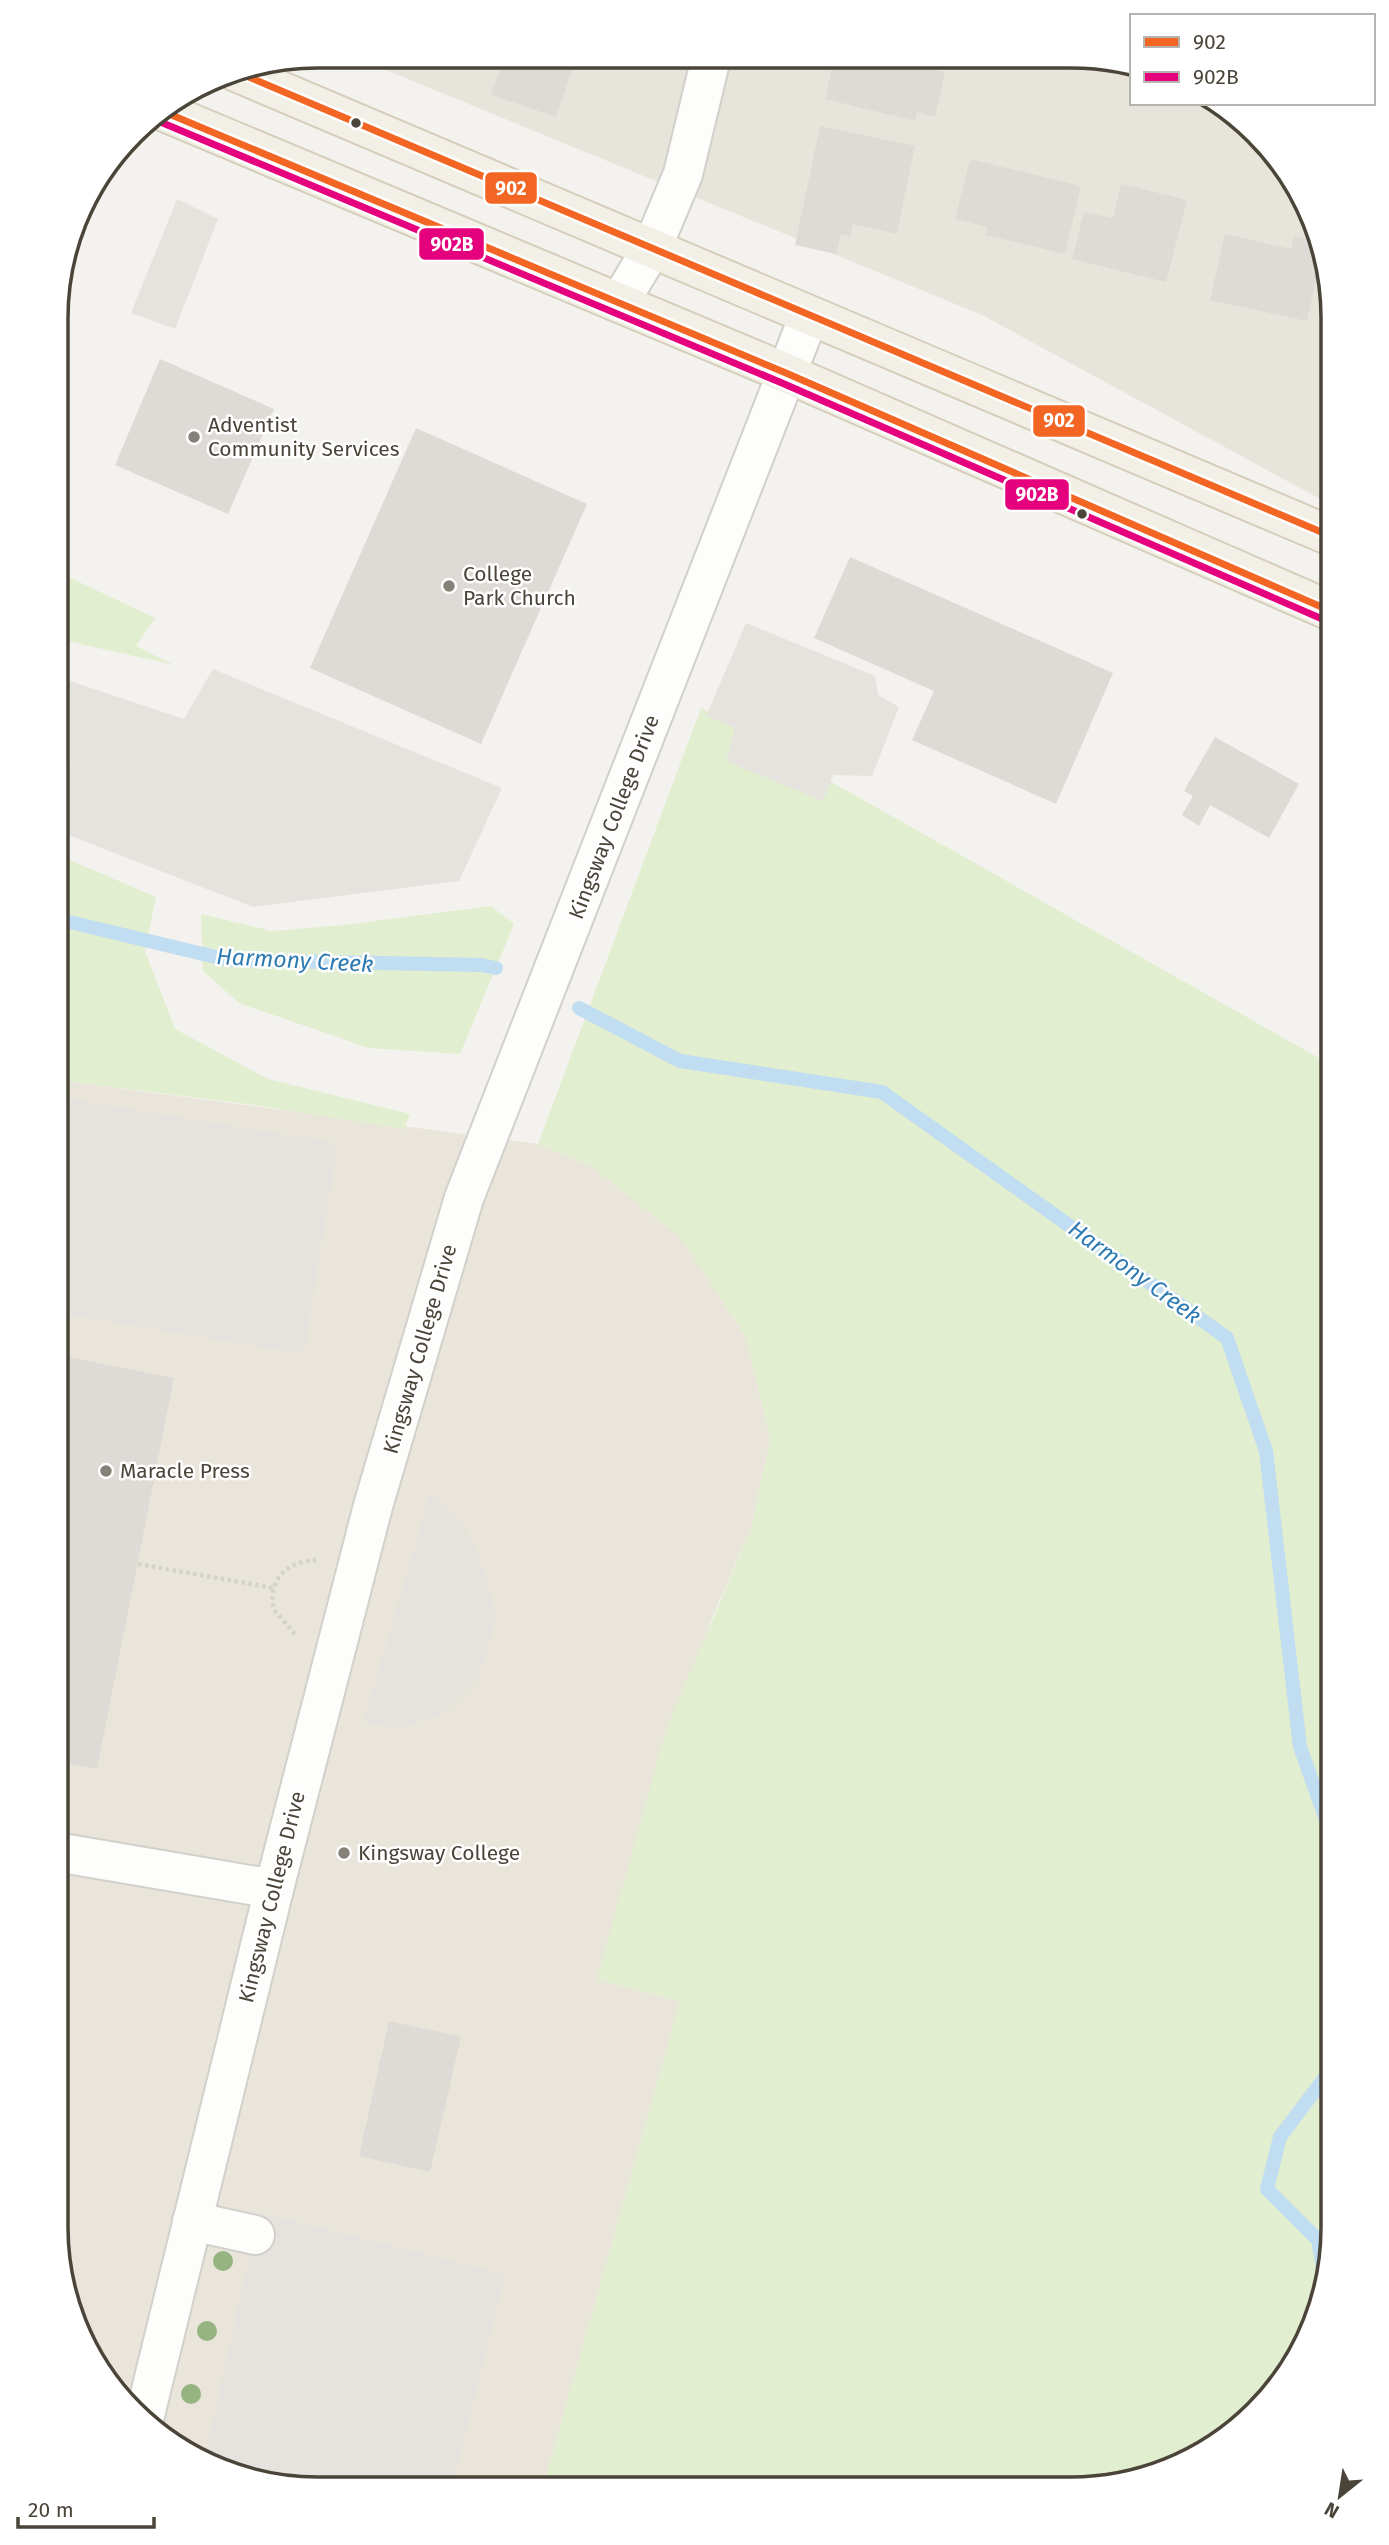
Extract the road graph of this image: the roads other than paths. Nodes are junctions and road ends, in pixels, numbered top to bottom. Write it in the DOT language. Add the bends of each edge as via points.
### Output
graph roads {
  1 [pos="708,68"];
  2 [pos="250,78"];
  3 [pos="172,115"];
  4 [pos="652,248"];
  5 [pos="619,303"];
  6 [pos="809,316"];
  7 [pos="786,373"];
  8 [pos="1321,531"];
  9 [pos="1321,607"];
  10 [pos="68,1854"];
  11 [pos="274,1889"];
  12 [pos="192,2221"];
  13 [pos="255,2235"];
  14 [pos="147,2408"];
  1 -- 4 [label="street" via="683,174"];
  2 -- 4 [label="main road"];
  3 -- 5 [label="main road"];
  4 -- 5 [label="street"];
  4 -- 6 [label="main road"];
  5 -- 7 [label="main road"];
  6 -- 7 [label="street, Kingsway College Drive"];
  6 -- 8 [label="main road"];
  7 -- 9 [label="main road"];
  7 -- 11 [label="street, Kingsway College Drive" via="464,1198 373,1506"];
  10 -- 11 [label="street"];
  11 -- 12 [label="street, Kingsway College Drive"];
  12 -- 13 [label="street"];
  12 -- 14 [label="street, Kingsway College Drive"];
}
